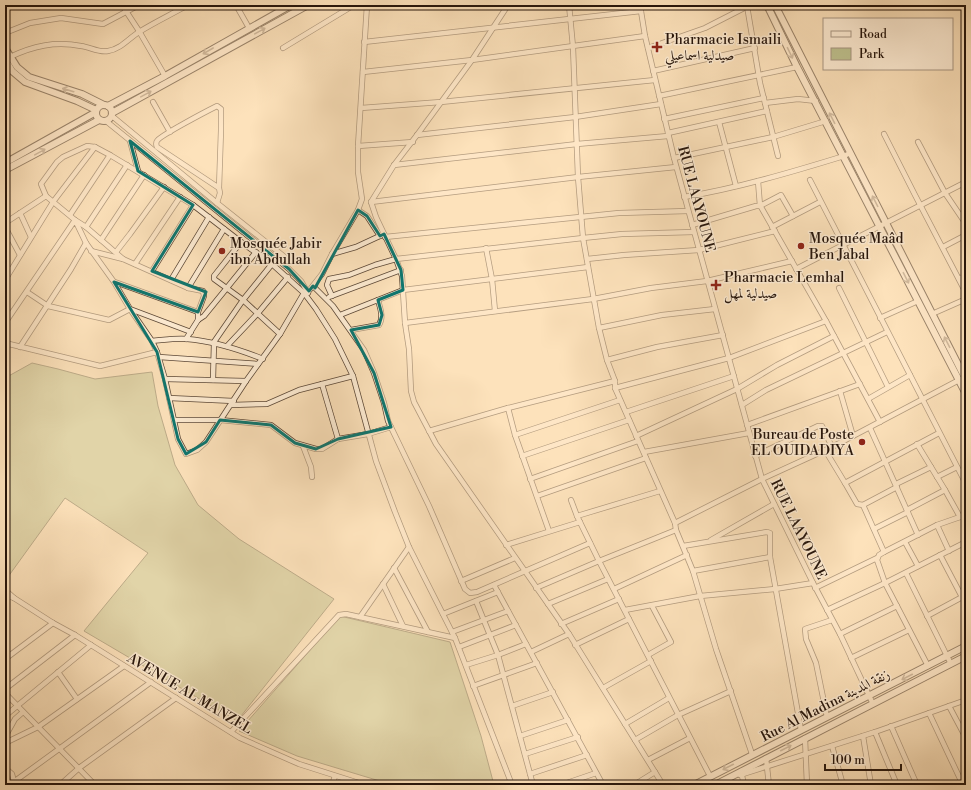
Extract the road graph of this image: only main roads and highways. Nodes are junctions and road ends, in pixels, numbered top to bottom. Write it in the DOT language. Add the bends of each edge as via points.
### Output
graph roads {
  1 [pos="291,5"];
  2 [pos="308,5"];
  3 [pos="767,5"];
  4 [pos="775,5"];
  5 [pos="5,48"];
  6 [pos="7,60"];
  7 [pos="106,105"];
  8 [pos="96,111"];
  9 [pos="112,115"];
  10 [pos="99,120"];
  11 [pos="847,155"];
  12 [pos="5,162"];
  13 [pos="5,170"];
  14 [pos="964,378"];
  15 [pos="966,394"];
  16 [pos="966,646"];
  17 [pos="966,656"];
  18 [pos="717,784"];
  19 [pos="694,785"];
  1 -- 7 [label="main road, one-way" via="165,76"];
  9 -- 2 [label="main road, one-way"];
  3 -- 11 [label="main road, one-way" via="826,121"];
  11 -- 4 [label="main road, one-way"];
  5 -- 6 [label="main road"];
  7 -- 6 [label="main road, one-way" via="82,94 28,77"];
  6 -- 8 [label="main road" via="16,75 25,82 78,101"];
  7 -- 8 [label="main road" via="100,106"];
  7 -- 9 [label="main road" via="111,109"];
  8 -- 10 [label="main road"];
  8 -- 12 [label="main road"];
  9 -- 10 [label="main road" via="106,121"];
  13 -- 10 [label="main road, one-way"];
  14 -- 11 [label="main road, one-way" via="886,223"];
  11 -- 14 [label="main road, one-way" via="918,301"];
  14 -- 15 [label="main road"];
  16 -- 19 [label="main road, Rue Al Madina زنقة المدينة, one-way"];
  18 -- 17 [label="main road, Rue Al Madina زنقة المدينة, one-way"];
}
